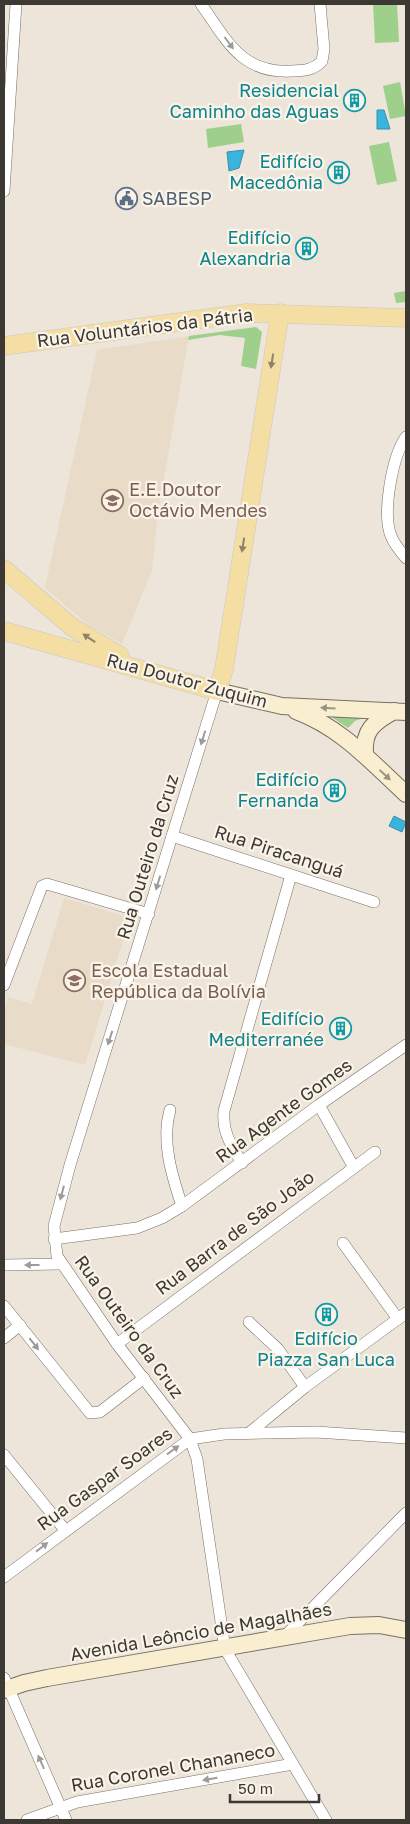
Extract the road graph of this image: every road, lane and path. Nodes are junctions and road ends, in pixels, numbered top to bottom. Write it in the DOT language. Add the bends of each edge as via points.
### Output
graph roads {
  1 [pos="16,4"];
  2 [pos="201,4"];
  3 [pos="320,4"];
  4 [pos="6,138"];
  5 [pos="4,191"];
  6 [pos="280,313"];
  7 [pos="406,318"];
  8 [pos="4,346"];
  9 [pos="406,437"];
  10 [pos="406,558"];
  11 [pos="4,570"];
  12 [pos="4,630"];
  13 [pos="128,666"];
  14 [pos="217,691"];
  15 [pos="282,706"];
  16 [pos="400,712"];
  17 [pos="365,754"];
  18 [pos="406,794"];
  19 [pos="172,836"];
  20 [pos="291,875"];
  21 [pos="374,902"];
  22 [pos="149,914"];
  23 [pos="4,985"];
  24 [pos="406,1045"];
  25 [pos="319,1105"];
  26 [pos="170,1110"];
  27 [pos="375,1152"];
  28 [pos="242,1163"];
  29 [pos="353,1166"];
  30 [pos="182,1206"];
  31 [pos="54,1239"];
  32 [pos="343,1243"];
  33 [pos="60,1264"];
  34 [pos="4,1265"];
  35 [pos="4,1306"];
  36 [pos="402,1316"];
  37 [pos="250,1322"];
  38 [pos="20,1325"];
  39 [pos="4,1338"];
  40 [pos="117,1344"];
  41 [pos="144,1378"];
  42 [pos="305,1387"];
  43 [pos="249,1433"];
  44 [pos="406,1438"];
  45 [pos="190,1439"];
  46 [pos="4,1454"];
  47 [pos="406,1513"];
  48 [pos="65,1530"];
  49 [pos="4,1577"];
  50 [pos="406,1630"];
  51 [pos="283,1638"];
  52 [pos="225,1649"];
  53 [pos="5,1686"];
  54 [pos="293,1764"];
  55 [pos="60,1806"];
  56 [pos="27,1820"];
  57 [pos="66,1820"];
  58 [pos="326,1820"];
  1 -- 4 [label="street"];
  2 -- 3 [label="street, one-way" via="246,61 268,71 282,72 310,69 322,61"];
  4 -- 5 [label="street"];
  6 -- 7 [label="main road, Rua Voluntários da Pátria"];
  6 -- 8 [label="main road, Rua Voluntários da Pátria" via="227,314"];
  6 -- 14 [label="main road, one-way" via="224,669"];
  9 -- 10 [label="street" via="396,457 388,518 390,534"];
  13 -- 11 [label="main road, one-way" via="122,658 72,627"];
  12 -- 13 [label="main road, Rua Doutor Zuquim"];
  13 -- 14 [label="main road, Rua Doutor Zuquim"];
  14 -- 15 [label="main road, Rua Doutor Zuquim"];
  14 -- 19 [label="street, Rua Outeiro da Cruz, one-way"];
  16 -- 15 [label="main road, Rua Doutor Zuquim, one-way"];
  15 -- 17 [label="main road" via="338,731"];
  16 -- 17 [label="main road" via="370,727 365,737"];
  17 -- 18 [label="main road, one-way"];
  19 -- 20 [label="street, Rua Piracanguá"];
  19 -- 22 [label="street, Rua Outeiro da Cruz, one-way"];
  20 -- 21 [label="street, Rua Piracanguá"];
  20 -- 28 [label="street" via="224,1111 226,1135"];
  22 -- 23 [label="street" via="47,884 42,886"];
  22 -- 31 [label="street, Rua Outeiro da Cruz, one-way" via="70,1165 56,1215"];
  24 -- 25 [label="street, Rua Agente Gomes"];
  25 -- 28 [label="street, Rua Agente Gomes"];
  25 -- 29 [label="street"];
  26 -- 30 [label="street" via="168,1151"];
  27 -- 29 [label="street, Rua Barra de São João"];
  28 -- 30 [label="street, Rua Agente Gomes"];
  29 -- 40 [label="street, Rua Barra de São João"];
  30 -- 31 [label="street, Rua Agente Gomes" via="137,1228"];
  31 -- 33 [label="street, Rua Outeiro da Cruz"];
  32 -- 36 [label="street"];
  33 -- 34 [label="street, one-way"];
  33 -- 40 [label="street, Rua Outeiro da Cruz"];
  35 -- 38 [label="street"];
  36 -- 42 [label="street"];
  37 -- 42 [label="street" via="278,1349"];
  38 -- 39 [label="street"];
  38 -- 41 [label="street, one-way" via="90,1414 100,1412"];
  40 -- 41 [label="street, Rua Outeiro da Cruz"];
  41 -- 45 [label="street, Rua Outeiro da Cruz"];
  42 -- 43 [label="street"];
  43 -- 44 [label="street, Rua Gaspar Soares" via="344,1432"];
  43 -- 45 [label="street, Rua Gaspar Soares"];
  48 -- 45 [label="street, Rua Gaspar Soares, one-way"];
  45 -- 52 [label="street, Rua Outeiro da Cruz" via="197,1459"];
  46 -- 48 [label="street"];
  47 -- 51 [label="street"];
  49 -- 48 [label="street, Rua Gaspar Soares, one-way"];
  50 -- 51 [label="main road, Avenida Leôncio de Magalhães" via="366,1625"];
  51 -- 52 [label="main road, Avenida Leôncio de Magalhães"];
  52 -- 53 [label="main road, Avenida Leôncio de Magalhães"];
  52 -- 54 [label="street, Rua Outeiro da Cruz"];
  55 -- 53 [label="street, one-way"];
  54 -- 55 [label="street, Rua Coronel Chananeco, one-way"];
  54 -- 58 [label="street, Rua Outeiro da Cruz"];
  55 -- 56 [label="street, Rua Coronel Chananeco"];
  55 -- 57 [label="street"];
}
